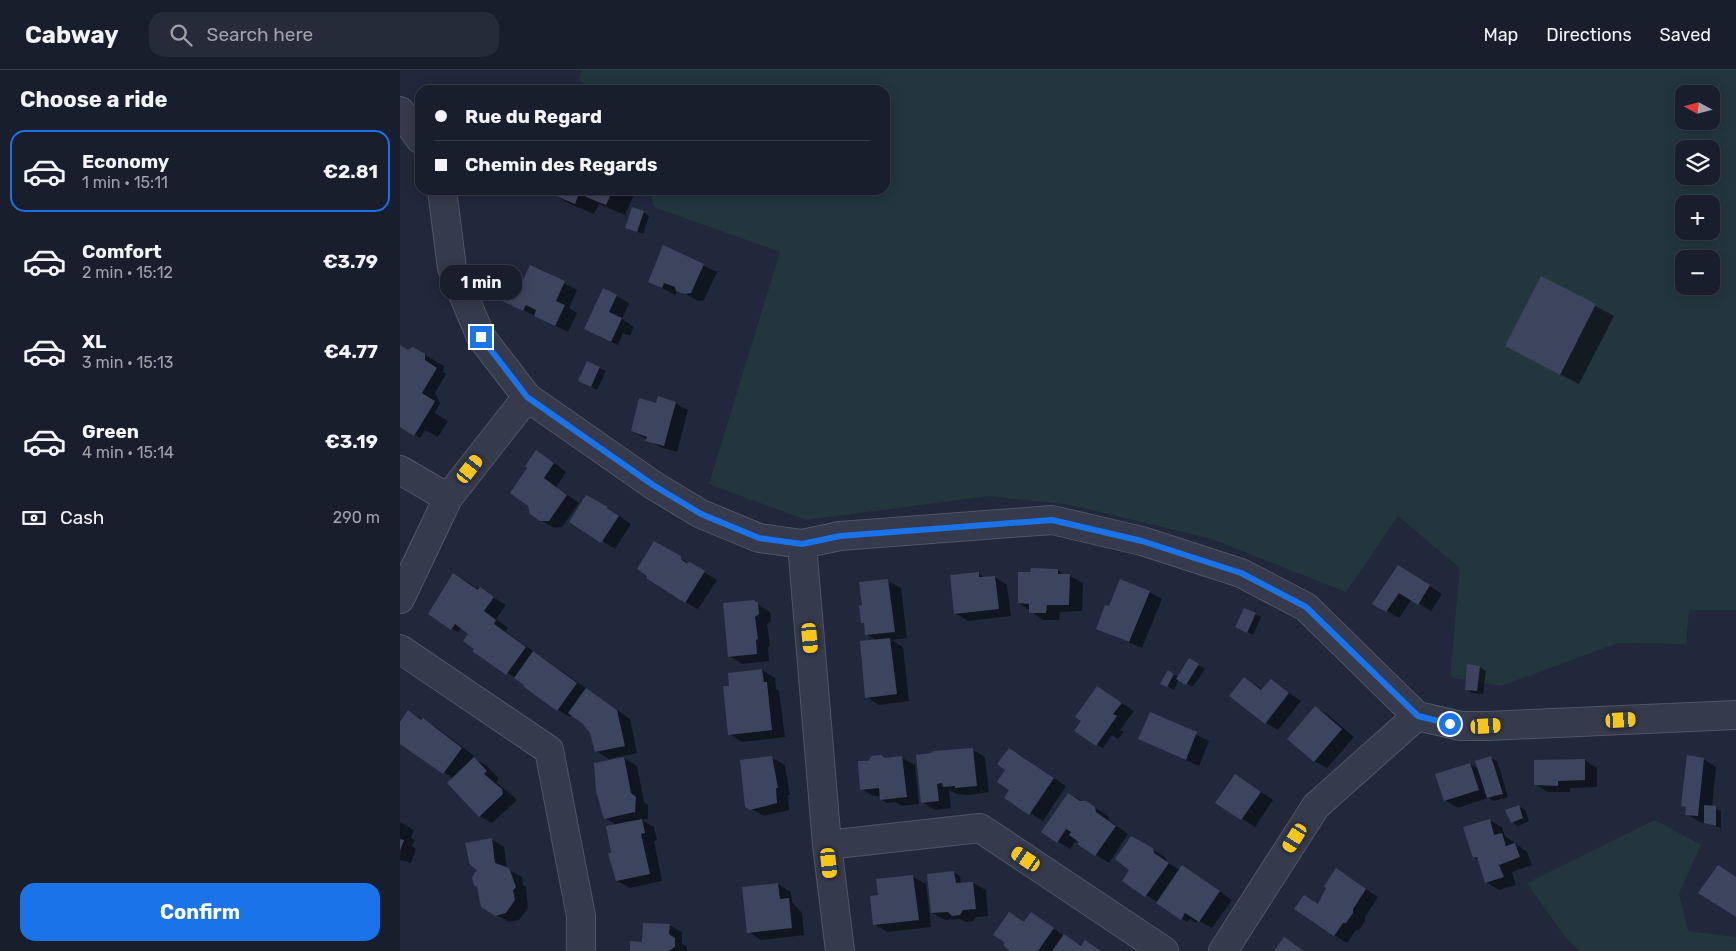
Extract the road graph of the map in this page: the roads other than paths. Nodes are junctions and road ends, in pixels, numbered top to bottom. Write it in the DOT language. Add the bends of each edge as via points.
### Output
graph roads {
  1 [pos="400,111"];
  2 [pos="415,132"];
  3 [pos="443,195"];
  4 [pos="527,397"];
  5 [pos="400,470"];
  6 [pos="448,498"];
  7 [pos="802,544"];
  8 [pos="400,599"];
  9 [pos="400,649"];
  10 [pos="1736,715"];
  11 [pos="1418,716"];
  12 [pos="827,845"];
  13 [pos="581,951"];
  14 [pos="840,951"];
  15 [pos="1164,951"];
  16 [pos="1223,951"];
  1 -- 2 [label="street"];
  3 -- 4 [label="street" via="452,268 477,329"];
  4 -- 6 [label="street"];
  4 -- 7 [label="street" via="653,485 701,514 759,538"];
  5 -- 6 [label="street"];
  6 -- 8 [label="street"];
  7 -- 11 [label="street" via="840,536 1052,520 1142,541 1241,573 1306,607"];
  7 -- 12 [label="street"];
  9 -- 13 [label="street" via="549,750 581,916"];
  10 -- 11 [label="street" via="1486,726 1462,726"];
  11 -- 16 [label="street" via="1316,806"];
  12 -- 14 [label="street"];
  12 -- 15 [label="street" via="980,828"];
}
